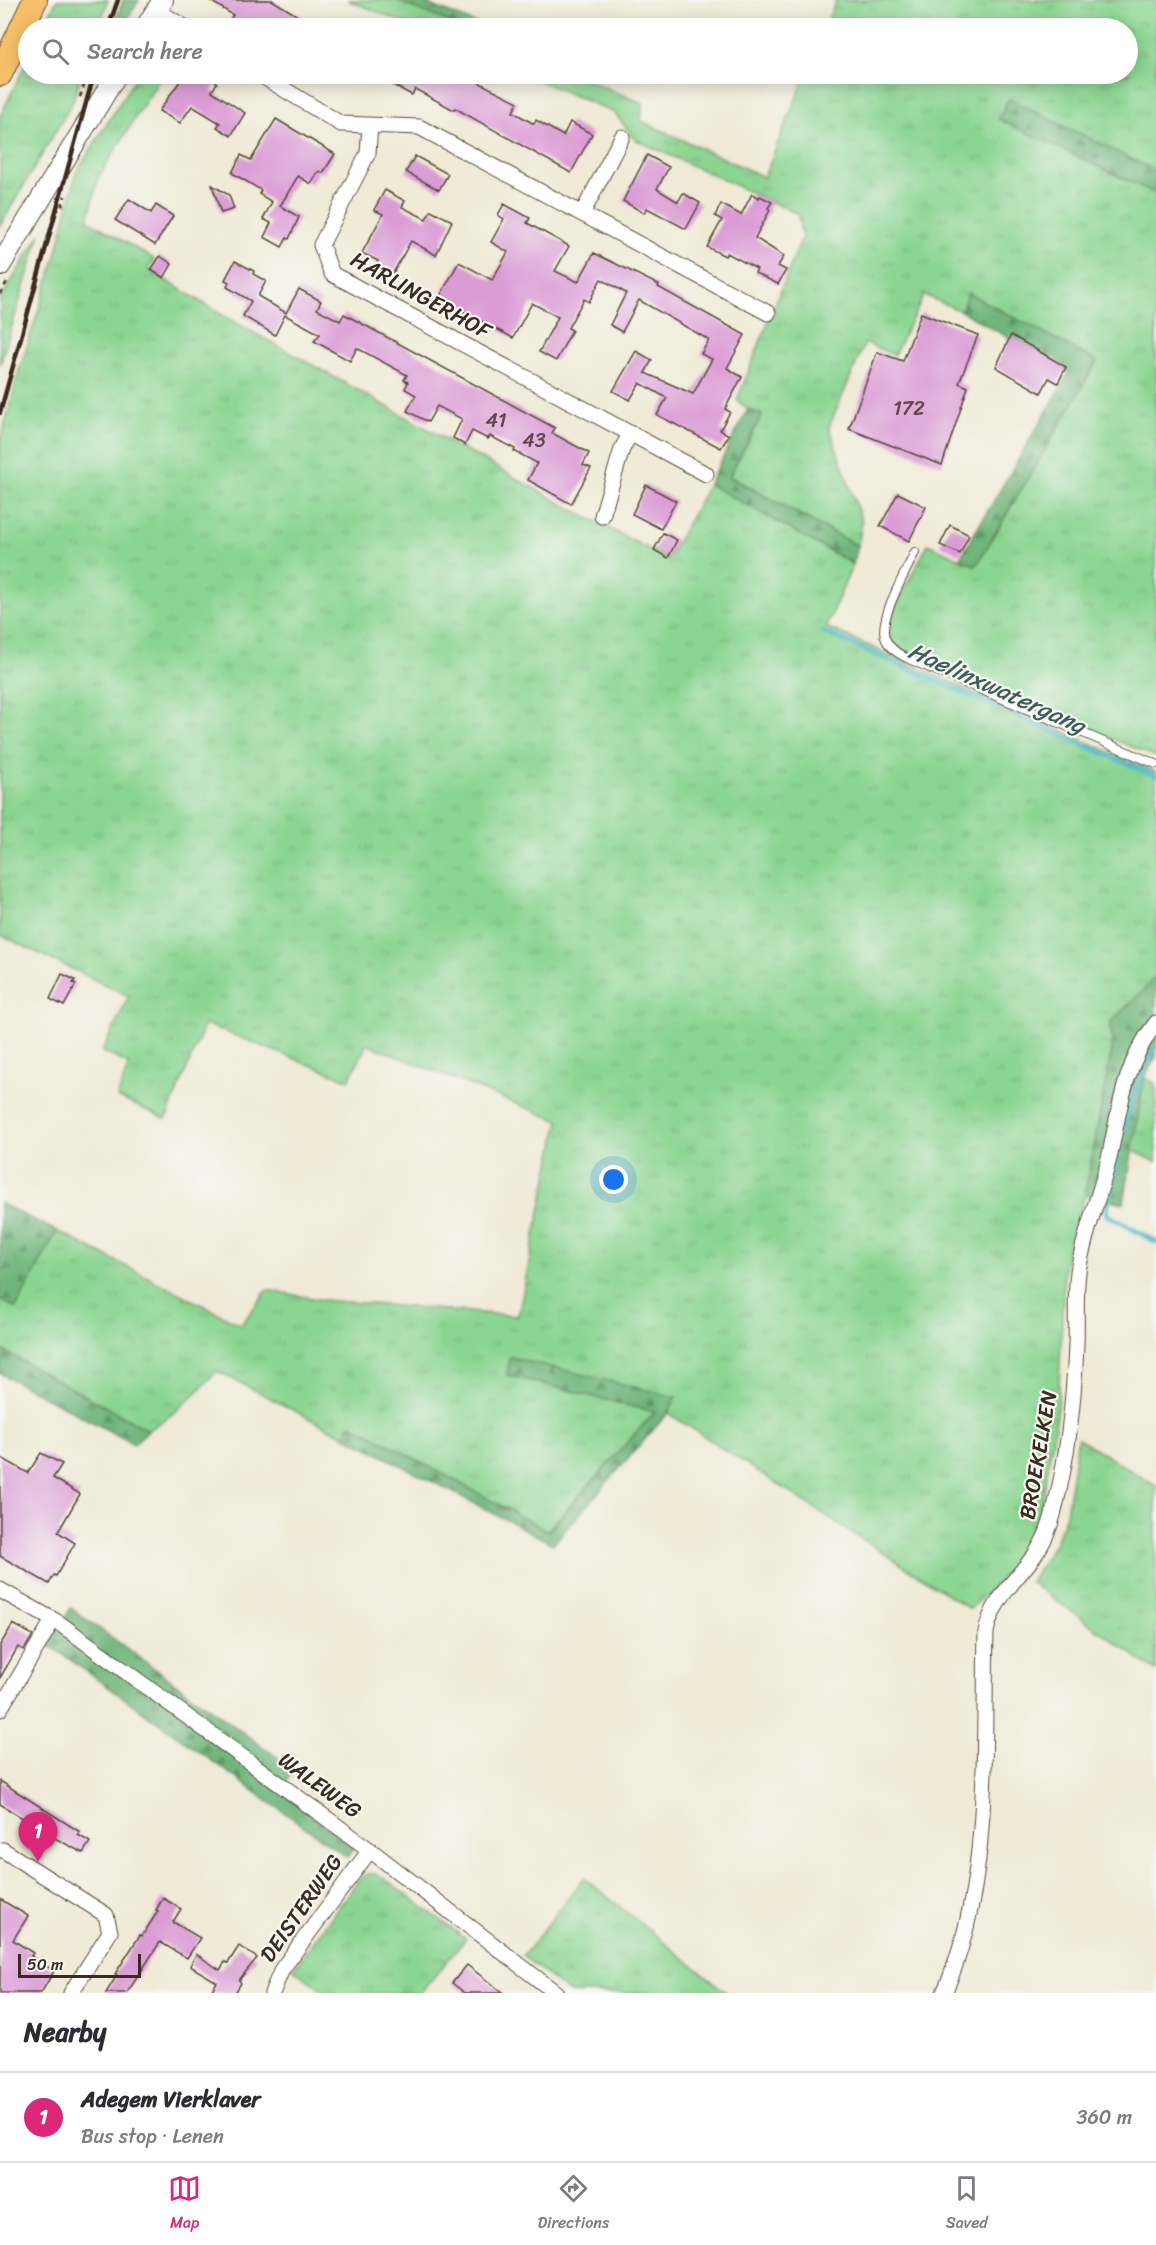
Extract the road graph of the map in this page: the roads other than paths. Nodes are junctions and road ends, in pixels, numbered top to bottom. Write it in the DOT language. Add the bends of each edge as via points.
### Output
graph roads {
  1 [pos="35,0"];
  2 [pos="159,5"];
  3 [pos="26,18"];
  4 [pos="151,18"];
  5 [pos="174,18"];
  6 [pos="18,36"];
  7 [pos="0,74"];
  8 [pos="111,84"];
  9 [pos="275,84"];
  10 [pos="370,126"];
  11 [pos="622,137"];
  12 [pos="583,212"];
  13 [pos="0,266"];
  14 [pos="768,313"];
  15 [pos="630,434"];
  16 [pos="706,474"];
  17 [pos="602,516"];
  18 [pos="915,552"];
  19 [pos="1156,764"];
  20 [pos="1156,1023"];
  21 [pos="0,1590"];
  22 [pos="53,1620"];
  23 [pos="0,1709"];
  24 [pos="3,1850"];
  25 [pos="370,1850"];
  26 [pos="71,1993"];
  27 [pos="272,1993"];
  28 [pos="556,1993"];
  29 [pos="944,1993"];
  1 -- 3 [label="main road"];
  2 -- 4 [label="street"];
  2 -- 5 [label="street"];
  6 -- 7 [label="main road"];
  8 -- 13 [label="street"];
  9 -- 10 [label="street" via="341,124"];
  10 -- 12 [label="street" via="419,127"];
  10 -- 15 [label="street, HARLINGERHOF" via="368,153 321,244 332,274"];
  11 -- 12 [label="street"];
  12 -- 14 [label="street"];
  15 -- 16 [label="street, HARLINGERHOF"];
  15 -- 17 [label="street"];
  18 -- 19 [label="lane" via="885,618 884,638 895,651"];
  20 -- 29 [label="street, BROEKELKEN" via="1143,1040 1127,1076 1105,1176 1082,1250 1075,1376 1052,1521 1035,1555 989,1617 982,1794 972,1900 964,1938"];
  21 -- 22 [label="street, WALEWEG"];
  22 -- 23 [label="street"];
  22 -- 25 [label="street, WALEWEG"];
  24 -- 26 [label="street" via="106,1915 110,1932"];
  25 -- 27 [label="street, DEISTERWEG" via="282,1969"];
  25 -- 28 [label="street, WALEWEG"];
}
